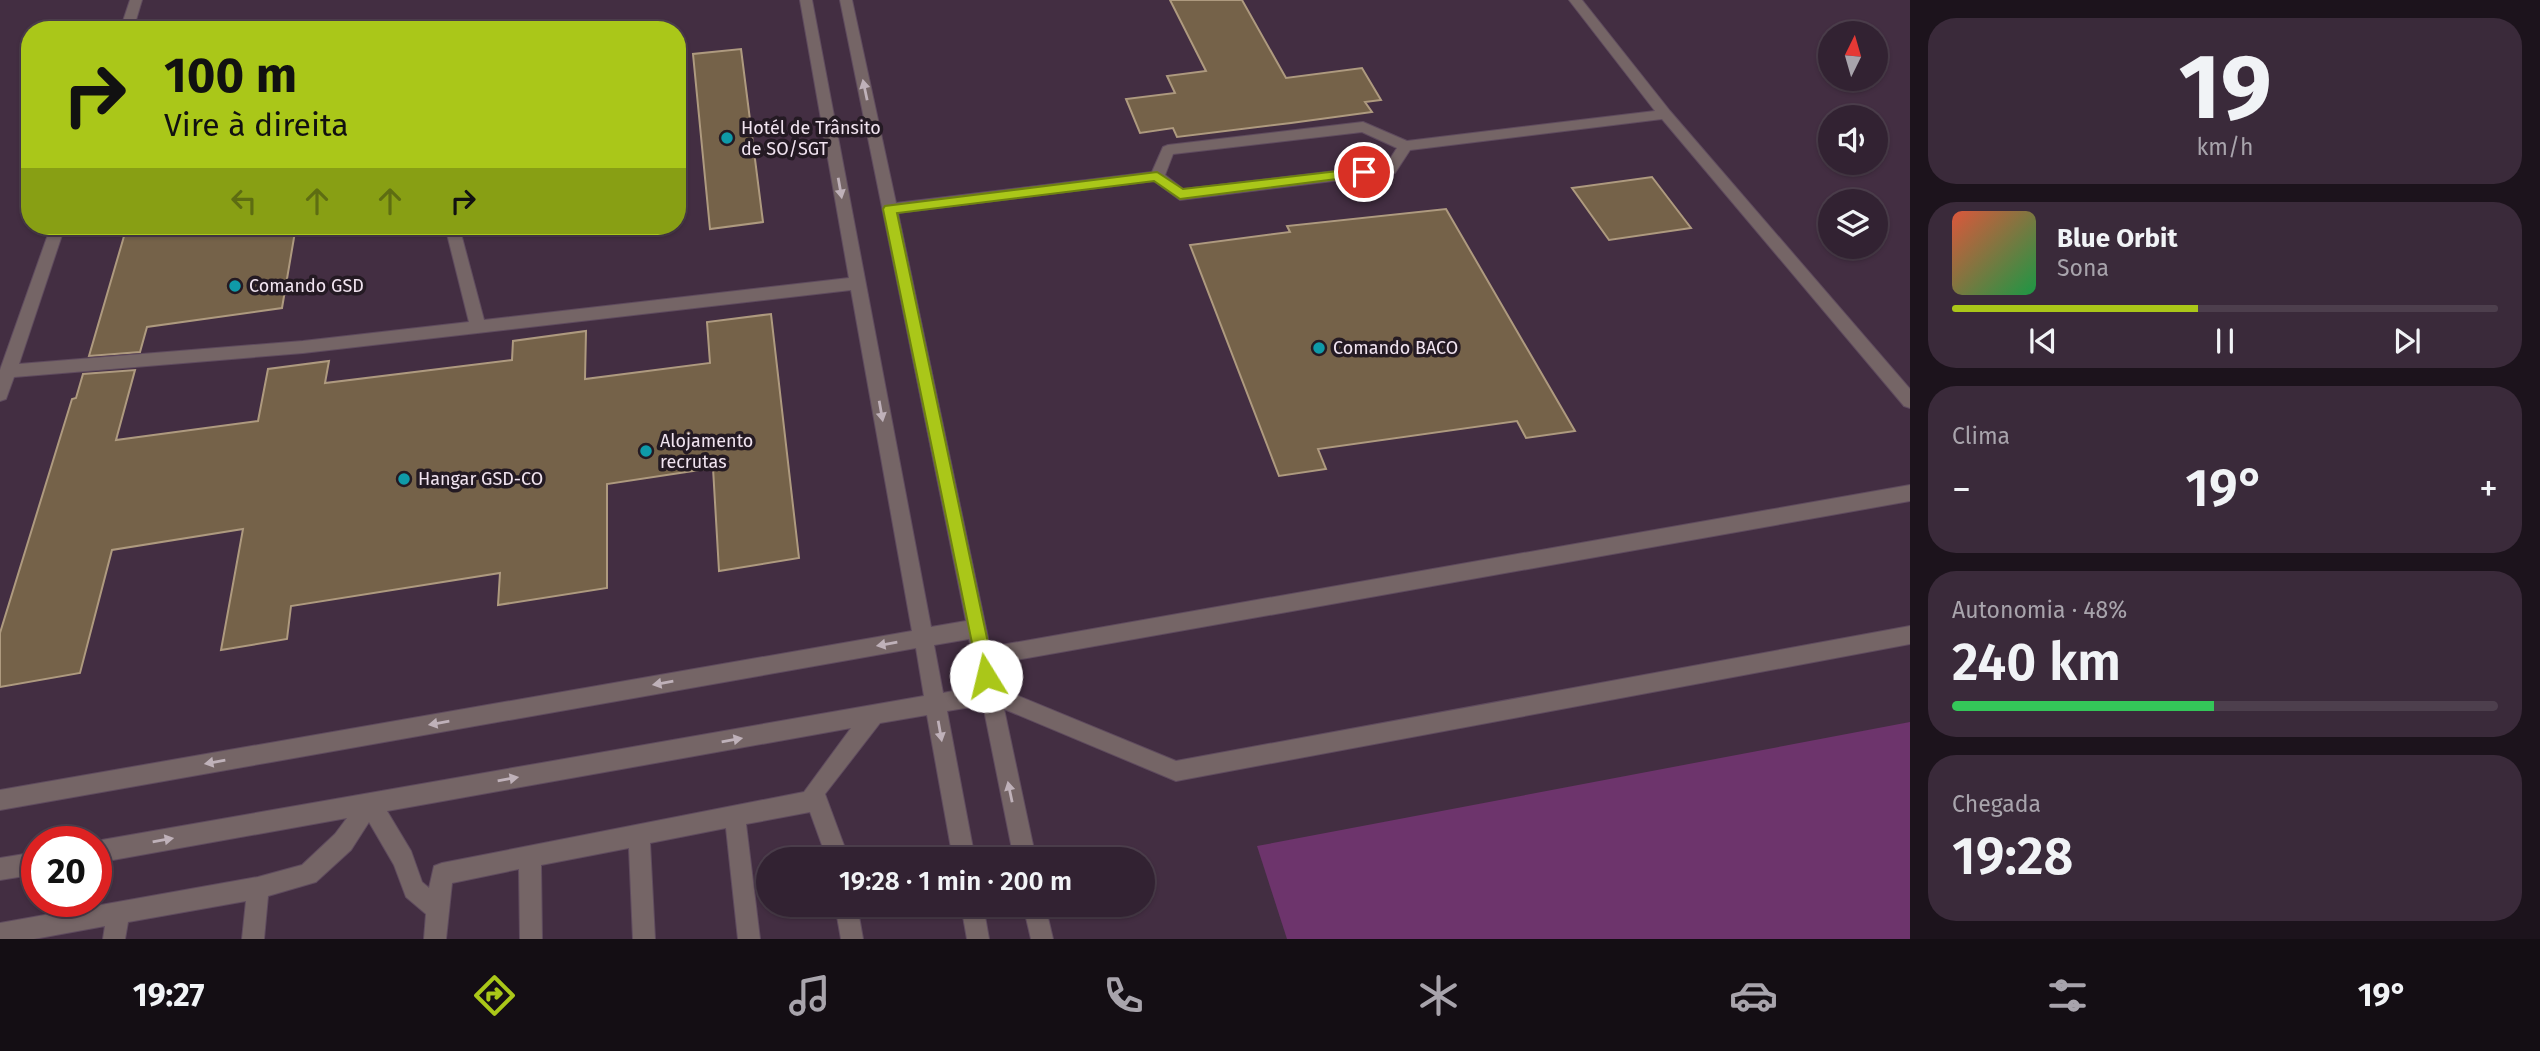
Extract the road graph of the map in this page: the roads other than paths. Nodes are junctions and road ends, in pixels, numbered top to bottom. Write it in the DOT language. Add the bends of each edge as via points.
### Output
graph roads {
  1 [pos="136,0"];
  2 [pos="806,0"];
  3 [pos="846,0"];
  4 [pos="1575,0"];
  5 [pos="129,21"];
  6 [pos="1665,114"];
  7 [pos="1406,146"];
  8 [pos="1157,176"];
  9 [pos="890,209"];
  10 [pos="55,235"];
  11 [pos="454,235"];
  12 [pos="857,283"];
  13 [pos="478,327"];
  14 [pos="8,371"];
  15 [pos="0,394"];
  16 [pos="1910,401"];
  17 [pos="1910,493"];
  18 [pos="979,628"];
  19 [pos="1910,635"];
  20 [pos="923,638"];
  21 [pos="984,657"];
  22 [pos="989,694"];
  23 [pos="935,704"];
  24 [pos="874,715"];
  25 [pos="0,800"];
  26 [pos="816,800"];
  27 [pos="370,803"];
  28 [pos="735,817"];
  29 [pos="639,835"];
  30 [pos="836,847"];
  31 [pos="962,847"];
  32 [pos="1022,847"];
  33 [pos="112,849"];
  34 [pos="530,857"];
  35 [pos="21,866"];
  36 [pos="0,869"];
  37 [pos="258,888"];
  38 [pos="437,909"];
  39 [pos="119,912"];
  40 [pos="848,917"];
  41 [pos="974,917"];
  42 [pos="1037,917"];
  43 [pos="0,934"];
  44 [pos="114,939"];
  45 [pos="253,939"];
  46 [pos="435,939"];
  47 [pos="531,939"];
  48 [pos="644,939"];
  49 [pos="749,939"];
  50 [pos="852,939"];
  51 [pos="978,939"];
  52 [pos="1042,939"];
  1 -- 5 [label="lane"];
  2 -- 12 [label="lane, one-way"];
  9 -- 3 [label="lane, one-way"];
  4 -- 6 [label="lane"];
  6 -- 7 [label="lane"];
  6 -- 16 [label="lane"];
  7 -- 8 [label="lane" via="1390,169 1180,194"];
  7 -- 8 [label="lane" via="1363,127 1168,150"];
  8 -- 9 [label="lane"];
  9 -- 18 [label="lane"];
  10 -- 14 [label="lane"];
  11 -- 13 [label="lane"];
  12 -- 13 [label="lane"];
  12 -- 20 [label="lane, one-way"];
  13 -- 14 [label="lane" via="303,347"];
  14 -- 15 [label="lane"];
  17 -- 21 [label="lane"];
  18 -- 20 [label="lane"];
  18 -- 21 [label="lane"];
  19 -- 22 [label="lane" via="1176,771"];
  20 -- 23 [label="lane"];
  20 -- 25 [label="lane, one-way"];
  21 -- 22 [label="lane"];
  22 -- 23 [label="lane"];
  32 -- 22 [label="lane, one-way"];
  23 -- 24 [label="lane"];
  23 -- 31 [label="lane, one-way"];
  24 -- 26 [label="lane" via="814,792"];
  27 -- 24 [label="lane, one-way"];
  26 -- 28 [label="lane"];
  26 -- 30 [label="lane"];
  33 -- 27 [label="lane, one-way"];
  27 -- 37 [label="lane" via="342,842 308,874"];
  27 -- 38 [label="lane" via="403,859 414,889"];
  28 -- 29 [label="lane"];
  28 -- 49 [label="lane"];
  29 -- 34 [label="lane"];
  29 -- 48 [label="lane"];
  34 -- 38 [label="lane" via="442,874"];
  34 -- 47 [label="lane"];
  35 -- 36 [label="lane"];
  37 -- 39 [label="lane"];
  37 -- 45 [label="lane"];
  38 -- 46 [label="lane"];
  39 -- 43 [label="lane"];
  39 -- 44 [label="lane"];
  40 -- 50 [label="lane"];
  41 -- 51 [label="lane"];
  42 -- 52 [label="lane"];
}
